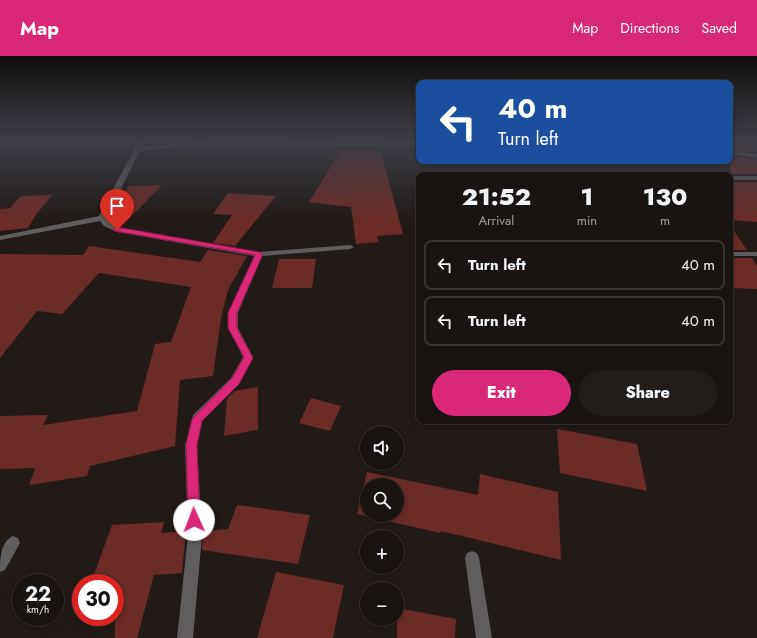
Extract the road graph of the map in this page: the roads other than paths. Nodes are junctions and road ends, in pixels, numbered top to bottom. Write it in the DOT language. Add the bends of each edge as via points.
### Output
graph roads {
  1 [pos="128,167"];
  2 [pos="733,178"];
  3 [pos="757,178"];
  4 [pos="102,218"];
  5 [pos="0,238"];
  6 [pos="350,247"];
  7 [pos="259,254"];
  8 [pos="733,254"];
  9 [pos="757,254"];
  10 [pos="13,543"];
  11 [pos="472,558"];
  12 [pos="0,565"];
  13 [pos="185,638"];
  14 [pos="484,638"];
  1 -- 4 [label="street"];
  2 -- 3 [label="street"];
  4 -- 5 [label="street"];
  4 -- 7 [label="street" via="106,224 117,230"];
  6 -- 7 [label="street"];
  7 -- 13 [label="street" via="232,313 233,328 248,358 235,381 197,419 191,445 194,535"];
  8 -- 9 [label="street"];
  10 -- 12 [label="street"];
  11 -- 14 [label="street"];
}
